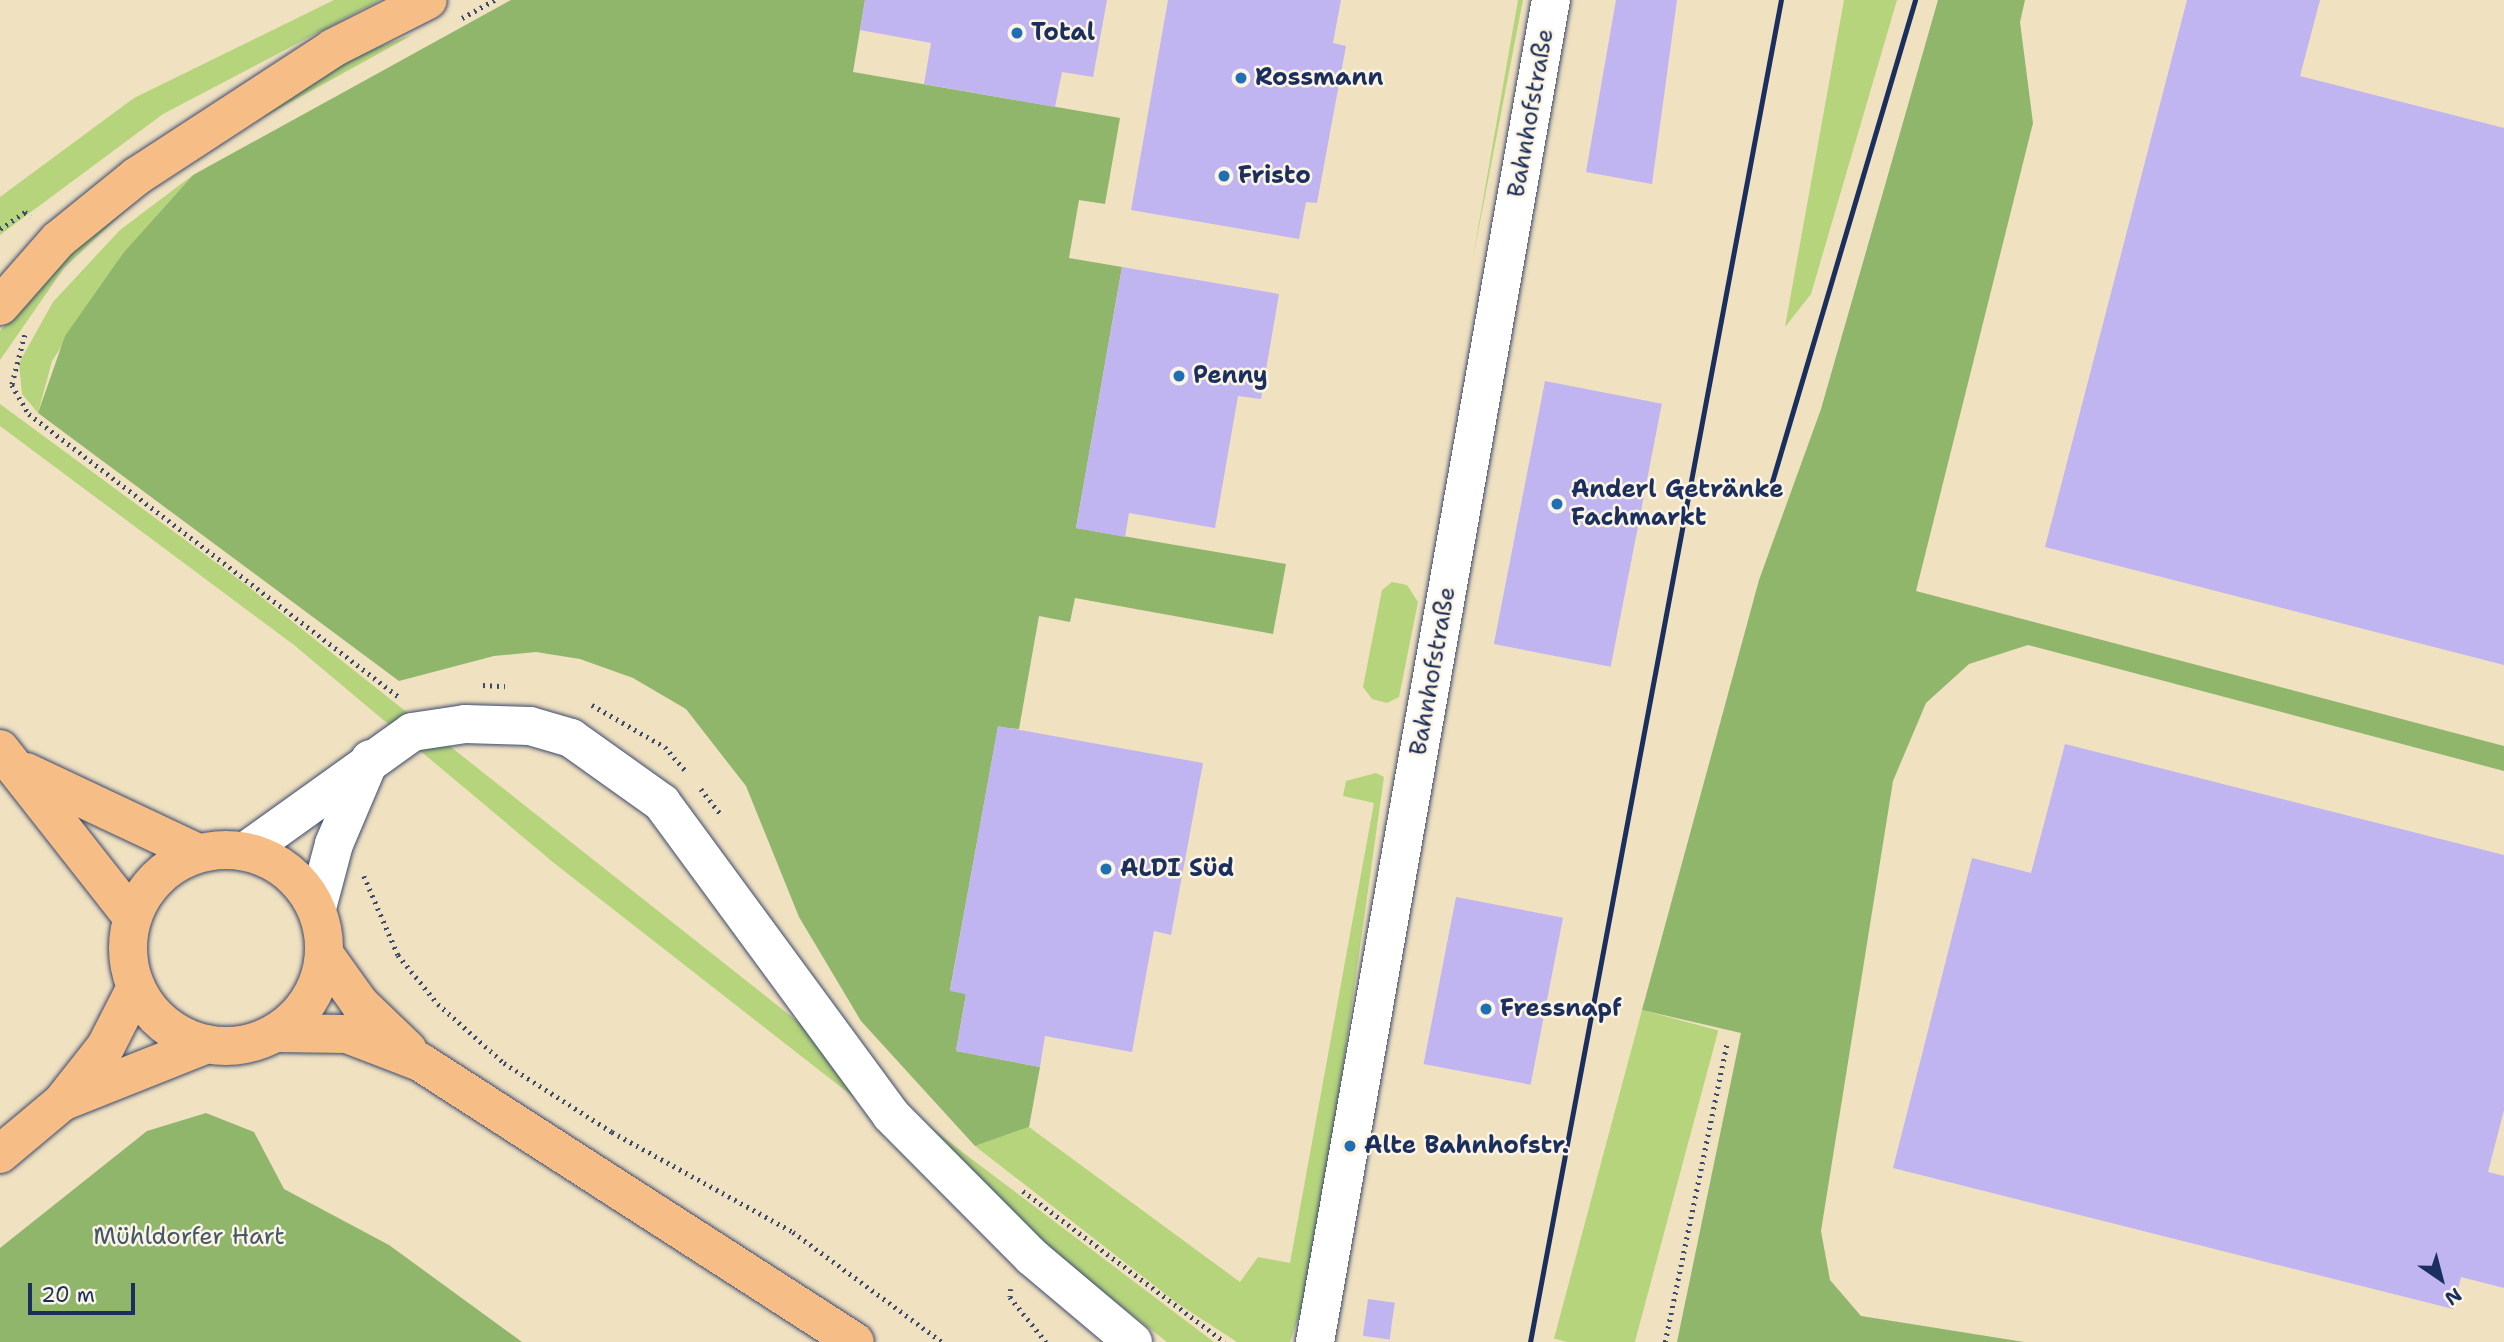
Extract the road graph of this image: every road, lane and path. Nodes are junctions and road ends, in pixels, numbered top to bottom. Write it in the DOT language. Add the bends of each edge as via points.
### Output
graph roads {
  1 [pos="428,0"];
  2 [pos="1551,0"];
  3 [pos="15,316"];
  4 [pos="519,688"];
  5 [pos="469,689"];
  6 [pos="582,702"];
  7 [pos="396,711"];
  8 [pos="371,757"];
  9 [pos="11,759"];
  10 [pos="690,775"];
  11 [pos="698,785"];
  12 [pos="727,828"];
  13 [pos="334,844"];
  14 [pos="246,851"];
  15 [pos="198,853"];
  16 [pos="317,908"];
  17 [pos="132,917"];
  18 [pos="325,955"];
  19 [pos="136,987"];
  20 [pos="276,1033"];
  21 [pos="1727,1043"];
  22 [pos="207,1044"];
  23 [pos="420,1062"];
  24 [pos="62,1102"];
  25 [pos="0,1154"];
  26 [pos="1010,1181"];
  27 [pos="855,1342"];
  28 [pos="942,1342"];
  29 [pos="1133,1342"];
  30 [pos="1225,1342"];
  31 [pos="1315,1342"];
  32 [pos="1665,1342"];
  1 -- 3 [label="main road" via="333,48 137,176 58,240"];
  2 -- 31 [label="street, Bahnhofstraße"];
  3 -- 7 [label="path" via="12,385 29,414 408,704"];
  4 -- 5 [label="path" via="494,683"];
  6 -- 10 [label="path" via="607,708 665,747"];
  8 -- 13 [label="street"];
  8 -- 14 [label="street"];
  8 -- 29 [label="street" via="412,732 465,724 530,726 571,738 617,766 662,803 709,862 790,985 891,1115 1031,1257"];
  9 -- 15 [label="main road"];
  9 -- 17 [label="main road"];
  11 -- 12 [label="path"];
  13 -- 16 [label="street"];
  13 -- 28 [label="path" via="363,873 398,956 438,1004 504,1063 612,1132 793,1232"];
  14 -- 15 [label="main road"];
  14 -- 16 [label="main road" via="288,871"];
  15 -- 17 [label="main road" via="157,877"];
  16 -- 18 [label="main road"];
  17 -- 19 [label="main road" via="129,964"];
  18 -- 20 [label="main road" via="310,1000"];
  18 -- 23 [label="main road" via="360,1004"];
  19 -- 22 [label="main road" via="164,1025"];
  19 -- 24 [label="main road" via="106,1046"];
  20 -- 22 [label="main road" via="254,1042"];
  20 -- 23 [label="main road" via="347,1034"];
  21 -- 32 [label="path"];
  22 -- 24 [label="main road"];
  23 -- 27 [label="main road"];
  24 -- 25 [label="main road"];
  26 -- 30 [label="path"];
}
